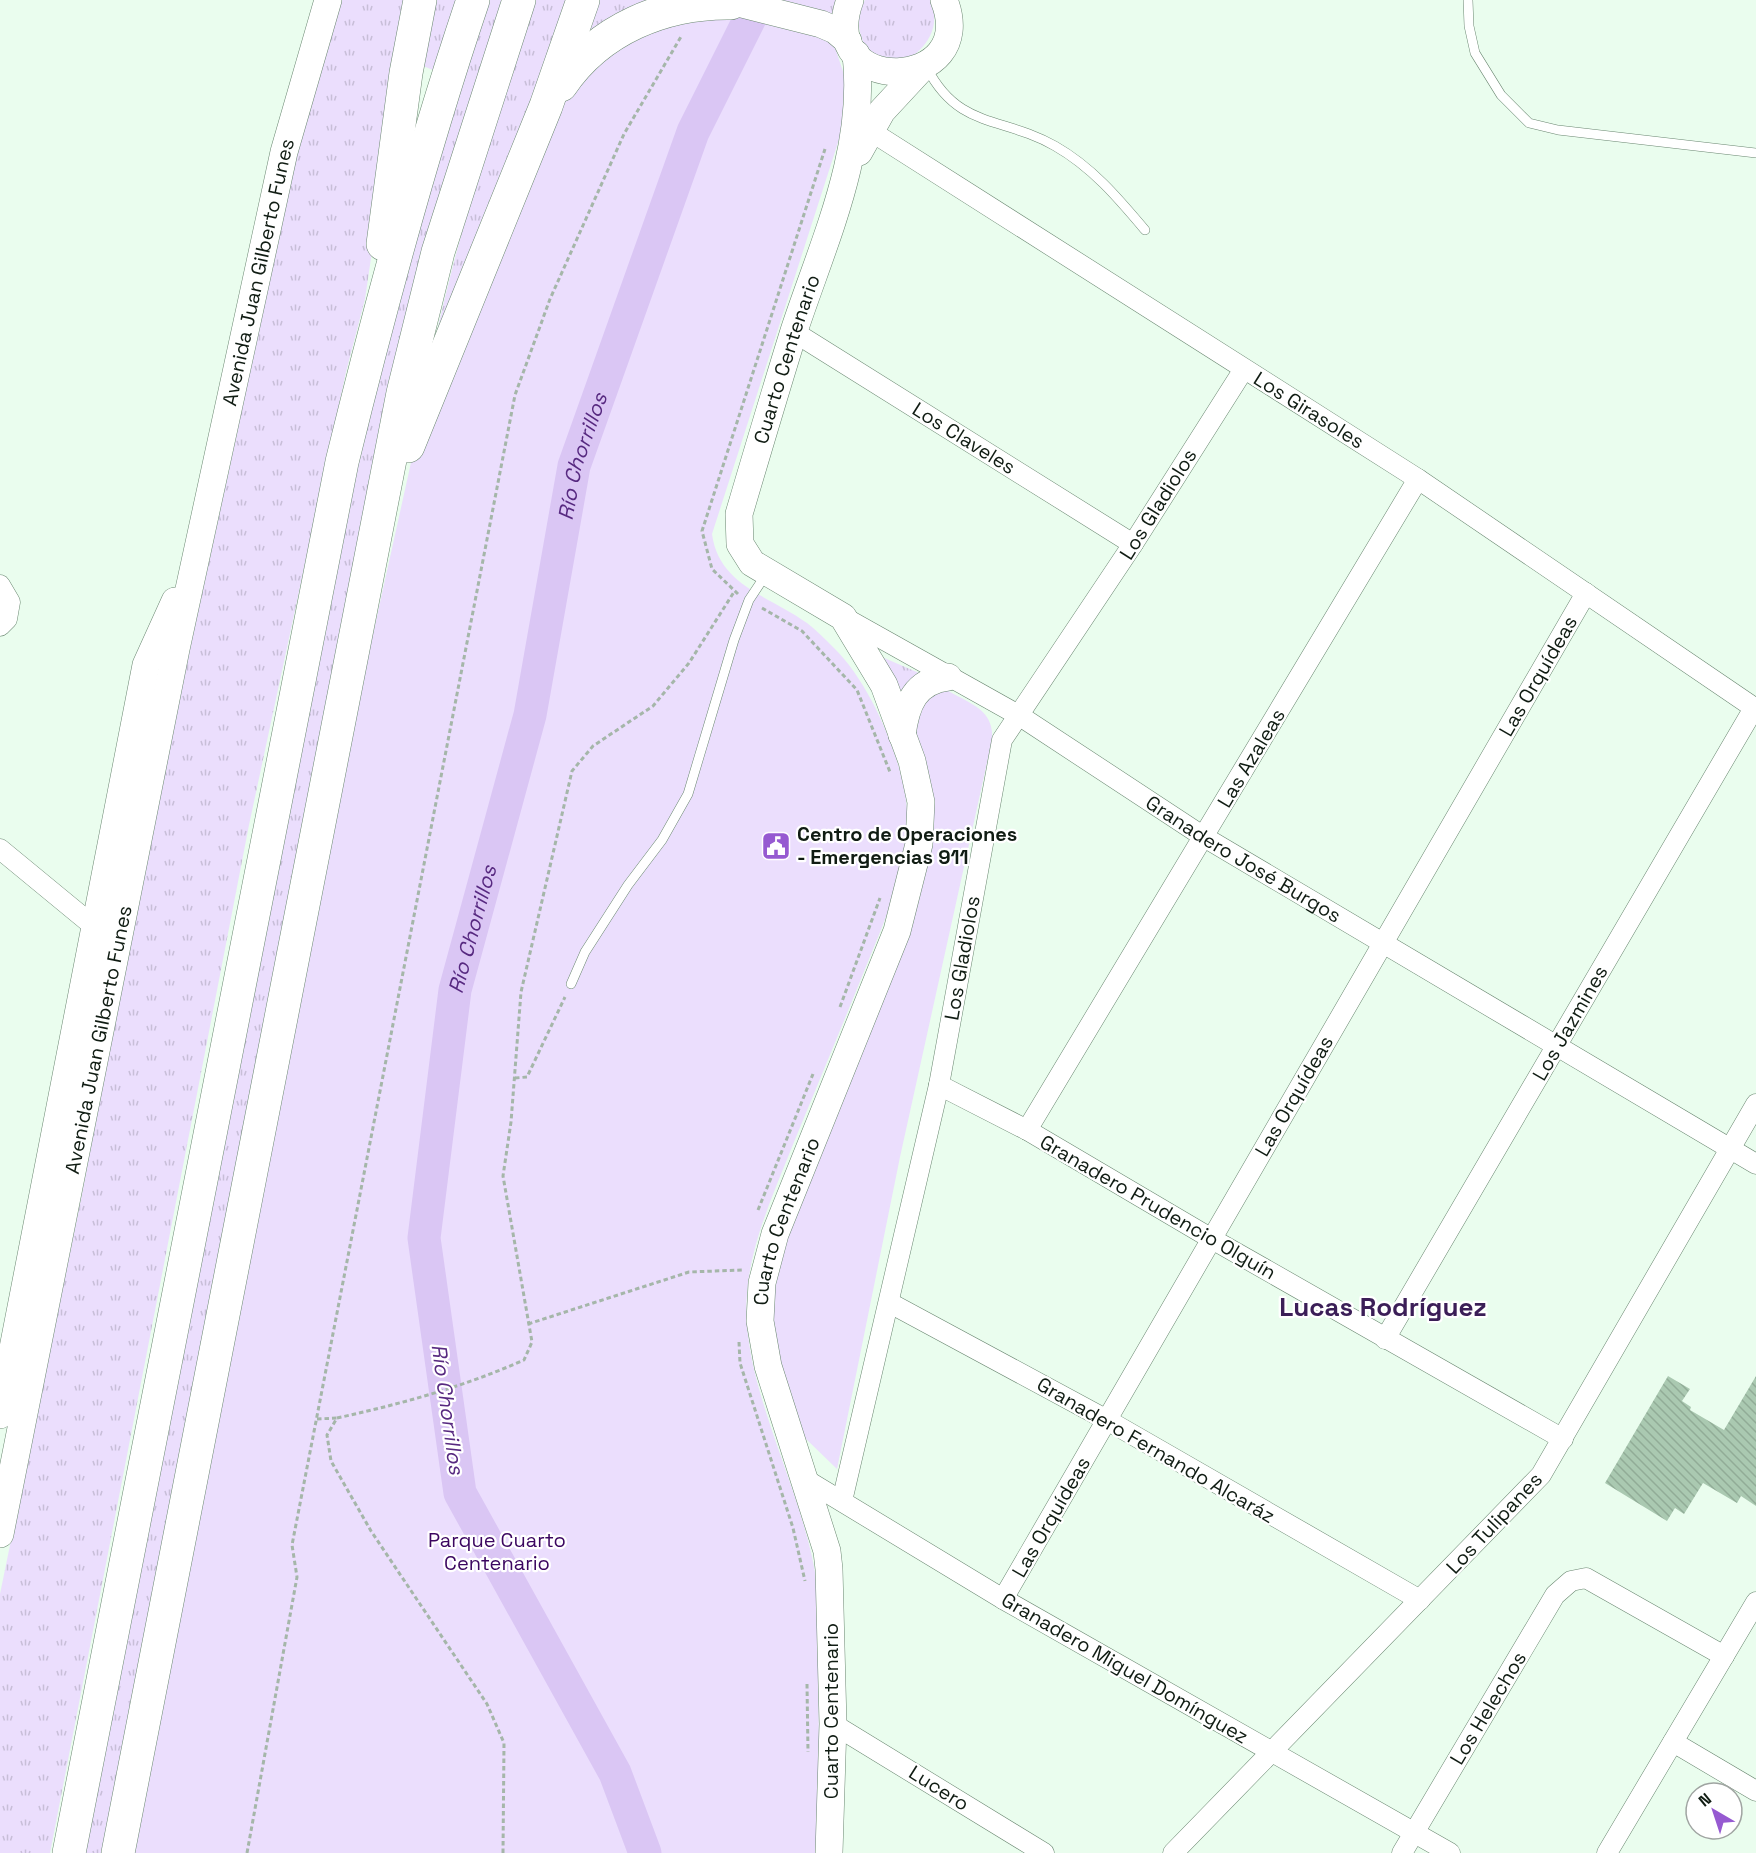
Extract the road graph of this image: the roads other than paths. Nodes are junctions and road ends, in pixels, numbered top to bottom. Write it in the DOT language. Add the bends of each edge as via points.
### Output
graph roads {
  1 [pos="328,0"];
  2 [pos="420,0"];
  3 [pos="473,0"];
  4 [pos="519,0"];
  5 [pos="583,0"];
  6 [pos="850,0"];
  7 [pos="944,0"];
  8 [pos="1468,0"];
  9 [pos="719,2"];
  10 [pos="852,48"];
  11 [pos="923,68"];
  12 [pos="546,106"];
  13 [pos="863,126"];
  14 [pos="1756,153"];
  15 [pos="1145,230"];
  16 [pos="794,332"];
  17 [pos="369,352"];
  18 [pos="1244,369"];
  19 [pos="1418,479"];
  20 [pos="377,523"];
  21 [pos="740,544"];
  22 [pos="1133,544"];
  23 [pos="201,545"];
  24 [pos="766,573"];
  25 [pos="0,585"];
  26 [pos="1586,593"];
  27 [pos="843,617"];
  28 [pos="0,626"];
  29 [pos="948,677"];
  30 [pos="1755,708"];
  31 [pos="1020,716"];
  32 [pos="902,735"];
  33 [pos="1204,837"];
  34 [pos="0,849"];
  35 [pos="95,927"];
  36 [pos="1383,943"];
  37 [pos="115,946"];
  38 [pos="571,984"];
  39 [pos="1556,1047"];
  40 [pos="939,1085"];
  41 [pos="1756,1104"];
  42 [pos="1028,1130"];
  43 [pos="1730,1148"];
  44 [pos="1756,1164"];
  45 [pos="1212,1239"];
  46 [pos="890,1303"];
  47 [pos="1385,1339"];
  48 [pos="9,1408"];
  49 [pos="1107,1420"];
  50 [pos="1563,1439"];
  51 [pos="803,1478"];
  52 [pos="4,1493"];
  53 [pos="842,1501"];
  54 [pos="0,1530"];
  55 [pos="1003,1599"];
  56 [pos="1420,1600"];
  57 [pos="1756,1602"];
  58 [pos="1724,1656"];
  59 [pos="833,1724"];
  60 [pos="1673,1742"];
  61 [pos="1271,1751"];
  62 [pos="1756,1791"];
  63 [pos="1414,1833"];
  64 [pos="69,1853"];
  65 [pos="118,1853"];
  66 [pos="830,1853"];
  67 [pos="1044,1853"];
  68 [pos="1173,1853"];
  69 [pos="1402,1853"];
  70 [pos="1450,1853"];
  71 [pos="1607,1853"];
  1 -- 23 [label="street, Avenida Juan Gilberto Funes" via="284,152"];
  2 -- 17 [label="highway" via="406,73"];
  3 -- 17 [label="highway" via="445,84"];
  4 -- 20 [label="highway" via="438,252 403,393"];
  5 -- 12 [label="highway"];
  6 -- 10 [label="street, Cuarto Centenario" via="845,27"];
  7 -- 11 [label="street, Cuarto Centenario" via="950,26 946,41"];
  8 -- 14 [label="lane" via="1475,53 1501,95 1529,123 1558,130"];
  9 -- 10 [label="street" via="821,24 835,30"];
  9 -- 12 [label="highway" via="644,18 614,33 576,63"];
  10 -- 11 [label="street" via="867,65 881,72 897,74"];
  10 -- 13 [label="street, Cuarto Centenario"];
  11 -- 13 [label="street, Cuarto Centenario"];
  11 -- 15 [label="lane" via="951,103 1054,145 1092,172"];
  12 -- 20 [label="highway"];
  13 -- 16 [label="street, Cuarto Centenario"];
  13 -- 18 [label="street, Los Girasoles"];
  16 -- 21 [label="street, Cuarto Centenario" via="739,514"];
  16 -- 22 [label="street, Los Claveles"];
  17 -- 64 [label="highway" via="335,496"];
  18 -- 19 [label="street, Los Girasoles"];
  18 -- 22 [label="street, Los Gladiolos"];
  19 -- 26 [label="street, Los Girasoles"];
  19 -- 33 [label="street, Las Azaleas"];
  20 -- 65 [label="highway"];
  21 -- 24 [label="street, Granadero José Burgos" via="752,563"];
  22 -- 31 [label="street, Los Gladiolos"];
  23 -- 35 [label="street, Avenida Juan Gilberto Funes" via="146,665"];
  23 -- 37 [label="street, Avenida Juan Gilberto Funes"];
  24 -- 27 [label="street, Granadero José Burgos"];
  24 -- 38 [label="lane" via="749,600 688,794 662,840 585,952"];
  25 -- 28 [label="street" via="10,602 7,619"];
  26 -- 30 [label="street, Los Girasoles"];
  26 -- 36 [label="street, Las Orquídeas"];
  27 -- 29 [label="street, Granadero José Burgos"];
  27 -- 32 [label="street, Cuarto Centenario" via="884,685"];
  29 -- 31 [label="street, Granadero José Burgos"];
  29 -- 32 [label="street" via="926,682 916,691 908,705"];
  30 -- 39 [label="street, Los Jazmines"];
  31 -- 33 [label="street, Granadero José Burgos"];
  31 -- 40 [label="street, Los Gladiolos" via="1002,740"];
  32 -- 51 [label="street, Cuarto Centenario" via="921,802 919,844 911,882 897,931 775,1234 762,1283 760,1321 768,1366"];
  33 -- 36 [label="street, Granadero José Burgos"];
  33 -- 42 [label="street, Las Azaleas"];
  34 -- 35 [label="street"];
  35 -- 37 [label="street"];
  35 -- 48 [label="street, Avenida Juan Gilberto Funes"];
  36 -- 39 [label="street, Granadero José Burgos"];
  36 -- 45 [label="street, Las Orquídeas"];
  37 -- 48 [label="street, Avenida Juan Gilberto Funes"];
  39 -- 43 [label="street, Granadero José Burgos"];
  39 -- 47 [label="street, Los Jazmines"];
  40 -- 42 [label="street, Granadero Prudencio Olguín"];
  40 -- 46 [label="street, Los Gladiolos"];
  41 -- 43 [label="street, Los Tulipanes"];
  42 -- 45 [label="street, Granadero Prudencio Olguín"];
  43 -- 44 [label="street, Granadero José Burgos"];
  43 -- 50 [label="street, Los Tulipanes"];
  45 -- 47 [label="street, Granadero Prudencio Olguín"];
  45 -- 49 [label="street, Las Orquídeas"];
  46 -- 49 [label="street, Granadero Fernando Alcaráz"];
  46 -- 53 [label="street, Los Gladiolos"];
  47 -- 50 [label="street, Granadero Prudencio Olguín"];
  48 -- 52 [label="street, Avenida Juan Gilberto Funes"];
  49 -- 55 [label="street, Las Orquídeas"];
  49 -- 56 [label="street, Granadero Fernando Alcaráz"];
  50 -- 56 [label="street, Los Tulipanes" via="1541,1475"];
  51 -- 53 [label="street, Granadero Miguel Domínguez"];
  51 -- 59 [label="street, Cuarto Centenario" via="827,1551"];
  52 -- 54 [label="street, Avenida Juan Gilberto Funes"];
  53 -- 55 [label="street, Granadero Miguel Domínguez"];
  55 -- 61 [label="street, Granadero Miguel Domínguez"];
  56 -- 61 [label="street, Los Tulipanes"];
  57 -- 58 [label="street"];
  58 -- 60 [label="street"];
  58 -- 63 [label="street, Los Helechos" via="1586,1578 1571,1581 1555,1595"];
  59 -- 66 [label="street, Cuarto Centenario"];
  59 -- 67 [label="street, Lucero"];
  60 -- 62 [label="street"];
  60 -- 71 [label="street"];
  61 -- 63 [label="street, Granadero Miguel Domínguez"];
  61 -- 68 [label="street, Los Tulipanes"];
  63 -- 69 [label="street, Los Helechos"];
  63 -- 70 [label="street, Granadero Miguel Domínguez"];
}
